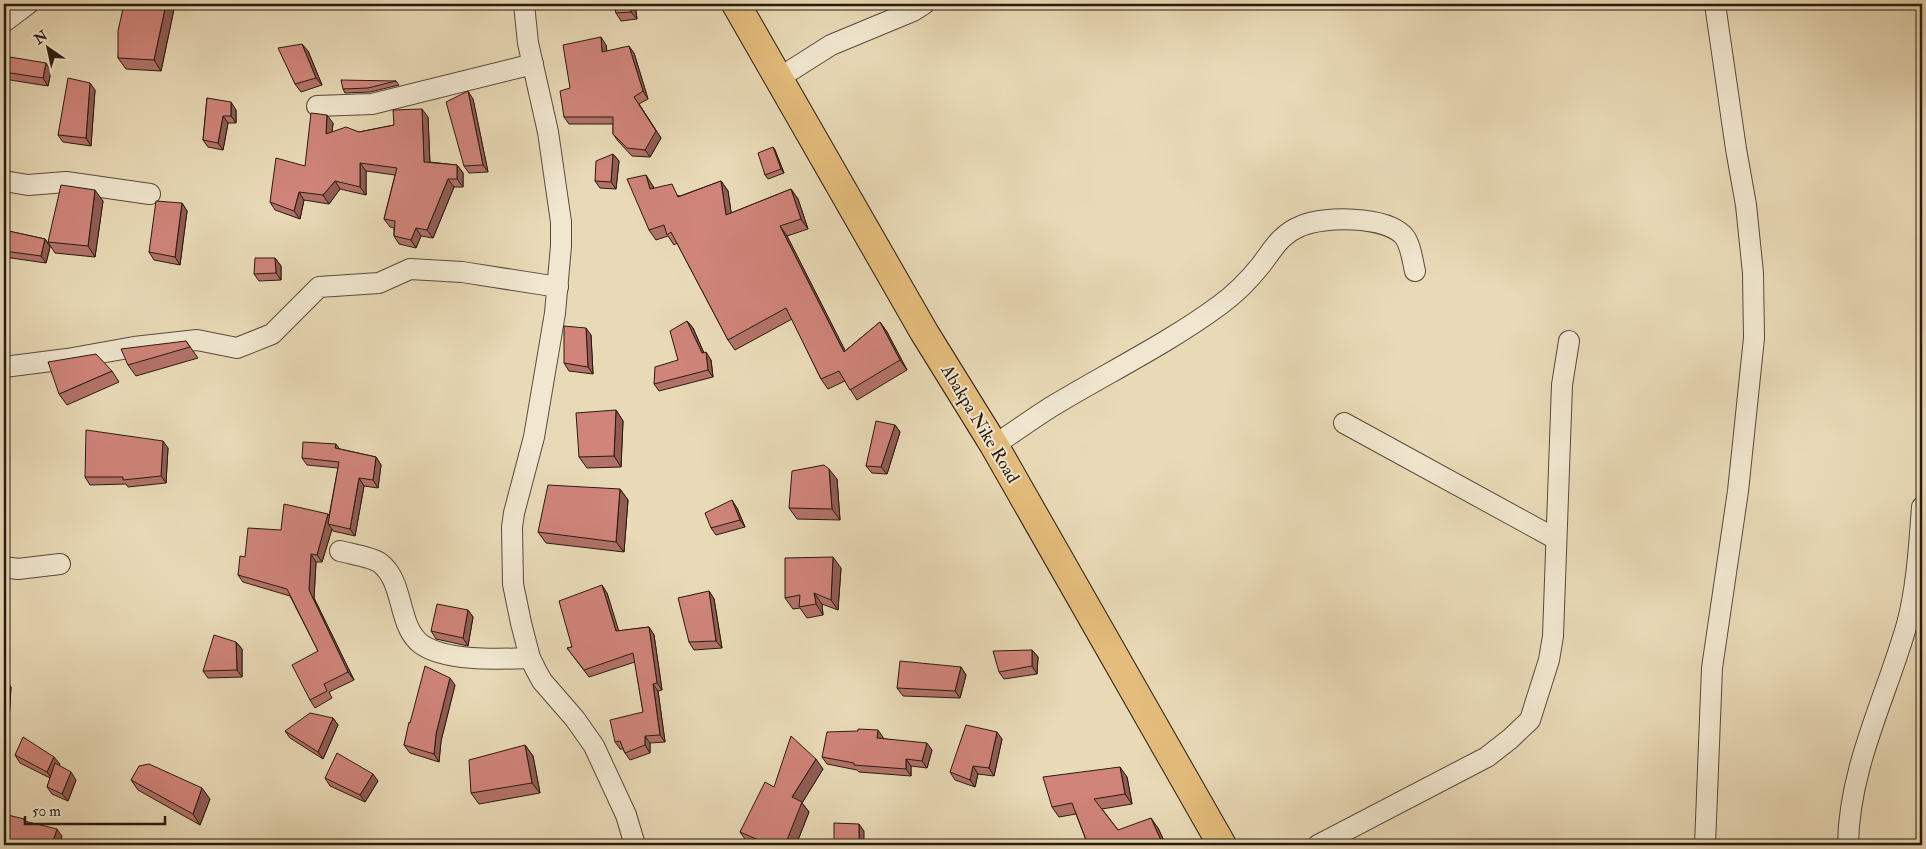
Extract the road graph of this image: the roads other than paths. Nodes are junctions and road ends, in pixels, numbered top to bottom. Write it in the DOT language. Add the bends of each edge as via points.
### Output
graph roads {
  1 [pos="28,4"];
  2 [pos="524,4"];
  3 [pos="736,4"];
  4 [pos="924,4"];
  5 [pos="1715,4"];
  6 [pos="4,22"];
  7 [pos="532,64"];
  8 [pos="779,78"];
  9 [pos="316,106"];
  10 [pos="4,181"];
  11 [pos="150,194"];
  12 [pos="1415,271"];
  13 [pos="558,287"];
  14 [pos="1569,341"];
  15 [pos="4,367"];
  16 [pos="1344,423"];
  17 [pos="994,446"];
  18 [pos="1922,507"];
  19 [pos="1556,539"];
  20 [pos="340,551"];
  21 [pos="60,564"];
  22 [pos="4,567"];
  23 [pos="530,658"];
  24 [pos="635,845"];
  25 [pos="1222,845"];
  26 [pos="1318,845"];
  27 [pos="1705,845"];
  28 [pos="1848,845"];
  1 -- 6 [label="street"];
  2 -- 7 [label="street"];
  3 -- 8 [label="main road, Abakpa Nike Road"];
  4 -- 8 [label="street" via="831,45"];
  5 -- 27 [label="street" via="1746,205 1753,273 1754,338 1738,491 1712,668"];
  7 -- 9 [label="street" via="372,104"];
  7 -- 13 [label="street" via="548,132 561,222"];
  8 -- 17 [label="main road, Abakpa Nike Road" via="924,332"];
  10 -- 11 [label="street" via="28,185 66,182"];
  12 -- 17 [label="street" via="1404,237 1394,228 1366,221 1319,221 1301,226 1286,234 1239,289 1221,304"];
  13 -- 15 [label="street" via="462,272 410,269 379,283 319,286 272,334 237,348 197,340"];
  13 -- 23 [label="street" via="534,437 512,528 513,584"];
  14 -- 19 [label="street" via="1562,386"];
  16 -- 19 [label="street"];
  17 -- 25 [label="main road, Abakpa Nike Road"];
  18 -- 28 [label="street" via="1916,577 1907,624 1867,738 1857,779"];
  19 -- 26 [label="street" via="1553,636 1530,720 1487,757"];
  20 -- 23 [label="street" via="379,562 390,572 412,632 432,650 490,660"];
  21 -- 22 [label="street" via="18,569"];
  23 -- 24 [label="street" via="542,681 575,718 594,746 626,815"];
}
